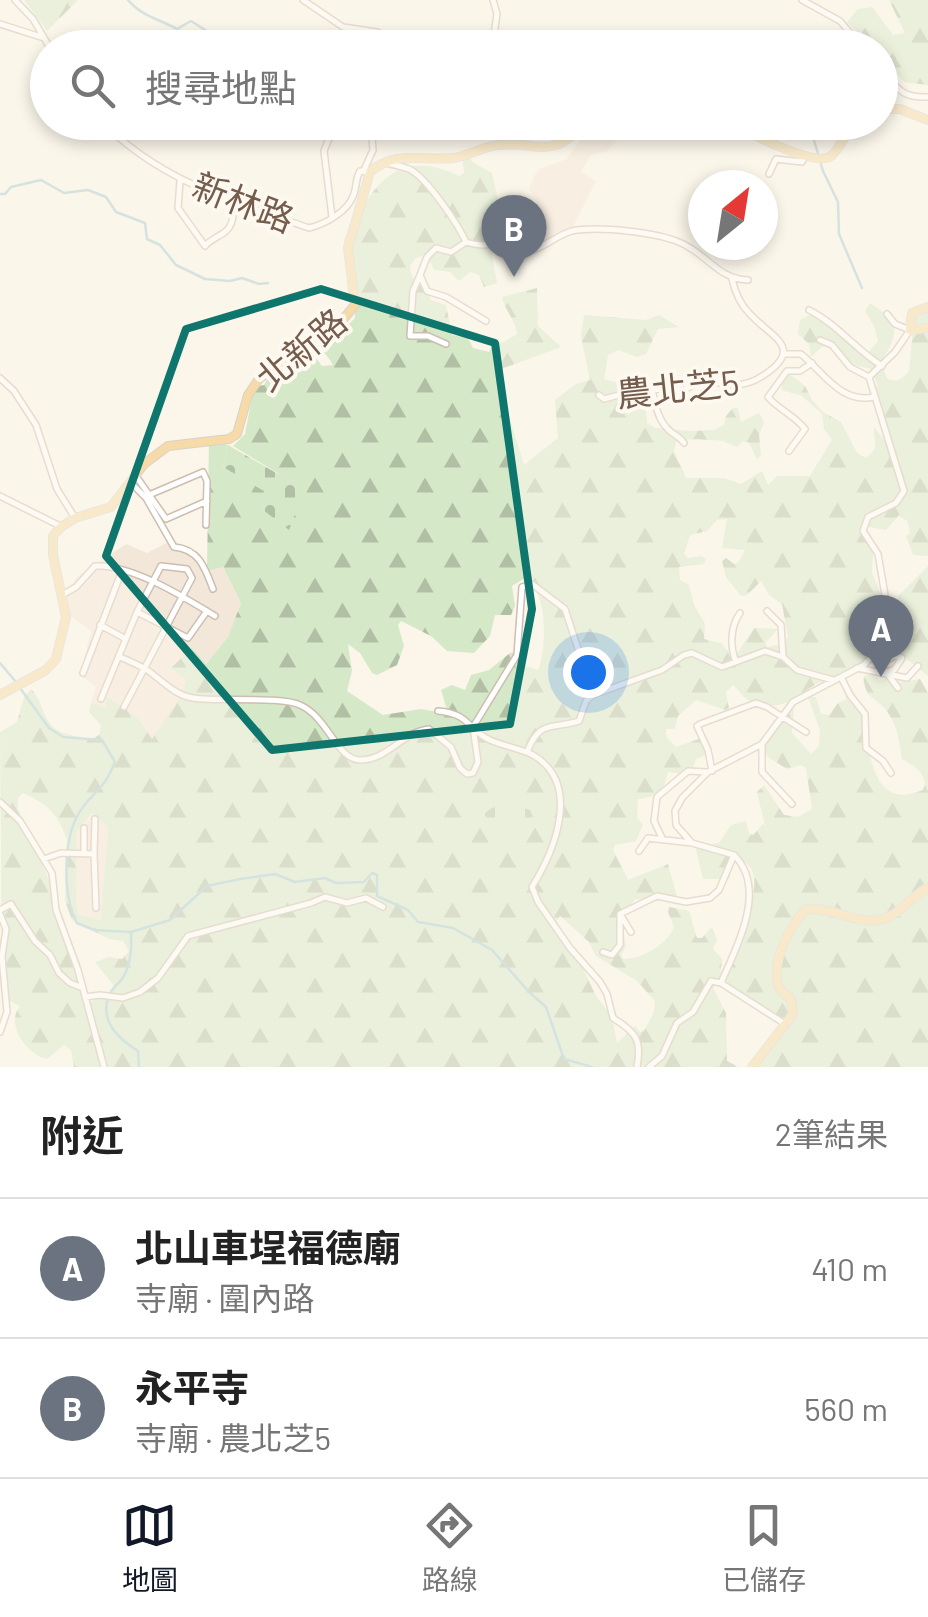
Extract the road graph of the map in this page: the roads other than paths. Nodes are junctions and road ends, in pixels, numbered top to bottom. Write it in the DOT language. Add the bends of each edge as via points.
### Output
graph roads {
  1 [pos="16,0"];
  2 [pos="303,0"];
  3 [pos="493,0"];
  4 [pos="802,0"];
  5 [pos="0,24"];
  6 [pos="38,30"];
  7 [pos="360,30"];
  8 [pos="494,30"];
  9 [pos="848,30"];
  10 [pos="30,34"];
  11 [pos="898,88"];
  12 [pos="928,97"];
  13 [pos="898,109"];
  14 [pos="928,120"];
  15 [pos="121,140"];
  16 [pos="328,140"];
  17 [pos="372,140"];
  18 [pos="567,140"];
  19 [pos="770,140"];
  20 [pos="842,140"];
  21 [pos="809,158"];
  22 [pos="385,162"];
  23 [pos="771,170"];
  24 [pos="367,171"];
  25 [pos="180,180"];
  26 [pos="230,181"];
  27 [pos="234,202"];
  28 [pos="332,218"];
  29 [pos="466,242"];
  30 [pos="420,275"];
  31 [pos="732,279"];
  32 [pos="748,280"];
  33 [pos="928,307"];
  34 [pos="808,310"];
  35 [pos="887,314"];
  36 [pos="486,320"];
  37 [pos="928,328"];
  38 [pos="910,330"];
  39 [pos="820,340"];
  40 [pos="446,344"];
  41 [pos="784,355"];
  42 [pos="812,363"];
  43 [pos="882,366"];
  44 [pos="869,376"];
  45 [pos="0,378"];
  46 [pos="652,388"];
  47 [pos="599,396"];
  48 [pos="874,397"];
  49 [pos="684,443"];
  50 [pos="789,452"];
  51 [pos="132,478"];
  52 [pos="149,495"];
  53 [pos="0,496"];
  54 [pos="207,501"];
  55 [pos="75,518"];
  56 [pos="206,525"];
  57 [pos="61,527"];
  58 [pos="121,572"];
  59 [pos="152,582"];
  60 [pos="213,589"];
  61 [pos="62,595"];
  62 [pos="182,597"];
  63 [pos="207,611"];
  64 [pos="767,611"];
  65 [pos="136,612"];
  66 [pos="740,613"];
  67 [pos="216,616"];
  68 [pos="100,625"];
  69 [pos="167,626"];
  70 [pos="126,639"];
  71 [pos="120,657"];
  72 [pos="783,658"];
  73 [pos="870,658"];
  74 [pos="736,662"];
  75 [pos="918,666"];
  76 [pos="856,668"];
  77 [pos="145,669"];
  78 [pos="82,672"];
  79 [pos="886,672"];
  80 [pos="838,679"];
  81 [pos="898,688"];
  82 [pos="0,695"];
  83 [pos="594,695"];
  84 [pos="101,699"];
  85 [pos="124,707"];
  86 [pos="438,711"];
  87 [pos="783,716"];
  88 [pos="473,727"];
  89 [pos="806,732"];
  90 [pos="762,744"];
  91 [pos="528,752"];
  92 [pos="710,772"];
  93 [pos="892,773"];
  94 [pos="0,802"];
  95 [pos="792,804"];
  96 [pos="94,819"];
  97 [pos="84,828"];
  98 [pos="662,838"];
  99 [pos="692,843"];
  100 [pos="640,851"];
  101 [pos="84,852"];
  102 [pos="94,854"];
  103 [pos="734,855"];
  104 [pos="44,859"];
  105 [pos="928,887"];
  106 [pos="96,908"];
  107 [pos="383,908"];
  108 [pos="0,912"];
  109 [pos="620,914"];
  110 [pos="631,932"];
  111 [pos="603,952"];
  112 [pos="721,982"];
  113 [pos="83,988"];
  114 [pos="85,997"];
  115 [pos="2,1004"];
  116 [pos="785,1024"];
  117 [pos="0,1032"];
  118 [pos="104,1067"];
  119 [pos="637,1067"];
  120 [pos="650,1067"];
  121 [pos="752,1067"];
  1 -- 6 [label="street"];
  2 -- 7 [label="street" via="343,28"];
  3 -- 8 [label="street"];
  4 -- 9 [label="street"];
  5 -- 10 [label="street"];
  11 -- 12 [label="street" via="910,98"];
  13 -- 14 [label="main road"];
  15 -- 25 [label="street, 新林路"];
  16 -- 28 [label="street"];
  17 -- 24 [label="street, 新林路"];
  18 -- 22 [label="main road"];
  19 -- 21 [label="main road"];
  20 -- 21 [label="main road" via="825,159"];
  21 -- 23 [label="street" via="776,159"];
  22 -- 24 [label="main road"];
  22 -- 29 [label="street" via="420,177"];
  24 -- 28 [label="street, 新林路" via="356,176 354,196"];
  24 -- 51 [label="main road, 北新路" via="348,248 356,296 349,314 259,378 238,434 168,446"];
  25 -- 27 [label="street, 新林路"];
  25 -- 27 [label="street" via="178,208 205,246 228,230"];
  26 -- 27 [label="street"];
  27 -- 28 [label="street, 新林路" via="308,228"];
  29 -- 30 [label="street" via="451,252 436,248"];
  29 -- 31 [label="street, 農北芝5" via="515,242 530,252 573,231 640,232 683,243"];
  30 -- 36 [label="street" via="427,291"];
  30 -- 40 [label="street" via="410,336"];
  31 -- 32 [label="street"];
  31 -- 41 [label="street, 農北芝5" via="736,296 782,342"];
  33 -- 38 [label="main road" via="912,313"];
  34 -- 43 [label="street"];
  35 -- 38 [label="street"];
  37 -- 38 [label="main road"];
  38 -- 43 [label="street"];
  39 -- 44 [label="street"];
  41 -- 42 [label="street" via="801,354"];
  41 -- 46 [label="street, 農北芝5" via="767,373 729,387 704,379 684,390"];
  42 -- 48 [label="street" via="830,385 854,398"];
  42 -- 50 [label="street" via="788,372 768,397 805,429"];
  43 -- 44 [label="street"];
  44 -- 48 [label="street"];
  45 -- 55 [label="street" via="36,425 57,490"];
  46 -- 47 [label="street, 農北芝5"];
  46 -- 49 [label="street" via="667,430"];
  48 -- 73 [label="street" via="904,491 896,504 863,523 878,554 891,630"];
  51 -- 52 [label="street"];
  51 -- 55 [label="main road, 北新路" via="111,508"];
  51 -- 60 [label="street" via="174,547 202,562"];
  52 -- 54 [label="street" via="166,520"];
  52 -- 54 [label="street" via="203,472"];
  53 -- 57 [label="street"];
  54 -- 56 [label="street"];
  55 -- 57 [label="main road, 北新路"];
  57 -- 61 [label="main road" via="52,555"];
  58 -- 59 [label="street"];
  58 -- 61 [label="street" via="96,566"];
  58 -- 68 [label="street"];
  59 -- 62 [label="street"];
  59 -- 62 [label="street" via="160,566 187,568 192,578"];
  59 -- 65 [label="street"];
  61 -- 82 [label="main road" via="65,628 56,659"];
  62 -- 63 [label="street"];
  62 -- 69 [label="street"];
  63 -- 67 [label="street"];
  63 -- 69 [label="street" via="188,638"];
  64 -- 72 [label="street" via="780,625"];
  65 -- 69 [label="street"];
  65 -- 70 [label="street"];
  66 -- 74 [label="street"];
  68 -- 70 [label="street"];
  68 -- 78 [label="street"];
  69 -- 77 [label="street"];
  70 -- 71 [label="street"];
  71 -- 77 [label="street"];
  71 -- 84 [label="street"];
  72 -- 74 [label="street" via="765,651"];
  72 -- 80 [label="street" via="791,668"];
  73 -- 76 [label="street"];
  73 -- 79 [label="street" via="902,658"];
  74 -- 83 [label="street" via="722,667 692,653"];
  75 -- 79 [label="street" via="907,678"];
  76 -- 79 [label="street"];
  76 -- 80 [label="street"];
  77 -- 85 [label="street"];
  77 -- 88 [label="street" via="173,692 193,698 298,703 325,724 343,755 357,761 429,729 451,747 460,768 472,773 478,762"];
  79 -- 81 [label="street"];
  80 -- 87 [label="street" via="793,702"];
  80 -- 93 [label="street" via="865,714 866,748"];
  83 -- 88 [label="street" via="564,609 527,584 517,655"];
  83 -- 91 [label="street" via="579,722 546,725"];
  86 -- 88 [label="street" via="456,713"];
  87 -- 89 [label="street"];
  87 -- 90 [label="street"];
  87 -- 92 [label="street" via="756,704 700,724"];
  88 -- 91 [label="street" via="489,740"];
  90 -- 92 [label="street"];
  90 -- 95 [label="street" via="762,772"];
  91 -- 119 [label="street" via="560,786 554,846 532,887 600,982 613,1018 638,1037"];
  92 -- 98 [label="street" via="688,772 656,798 654,821"];
  92 -- 99 [label="street" via="675,811 676,824"];
  94 -- 104 [label="street"];
  96 -- 102 [label="street"];
  97 -- 101 [label="street"];
  98 -- 99 [label="street"];
  98 -- 100 [label="street" via="648,838"];
  99 -- 103 [label="street"];
  101 -- 102 [label="street"];
  101 -- 104 [label="street"];
  102 -- 106 [label="street"];
  103 -- 109 [label="street" via="710,898 657,896"];
  103 -- 112 [label="street" via="750,879 750,896"];
  104 -- 113 [label="street"];
  105 -- 116 [label="main road" via="877,921 805,910 790,929 777,976 794,1006"];
  107 -- 114 [label="street" via="366,898 347,903 324,897 216,926 188,936 140,992"];
  108 -- 113 [label="street" via="11,904 59,973"];
  108 -- 115 [label="street" via="6,929"];
  109 -- 110 [label="street"];
  109 -- 111 [label="street" via="620,945 612,955"];
  112 -- 116 [label="street"];
  112 -- 120 [label="street" via="704,988"];
  113 -- 114 [label="street"];
  114 -- 118 [label="street"];
  115 -- 117 [label="street" via="6,1020"];
  116 -- 121 [label="main road"];
}
